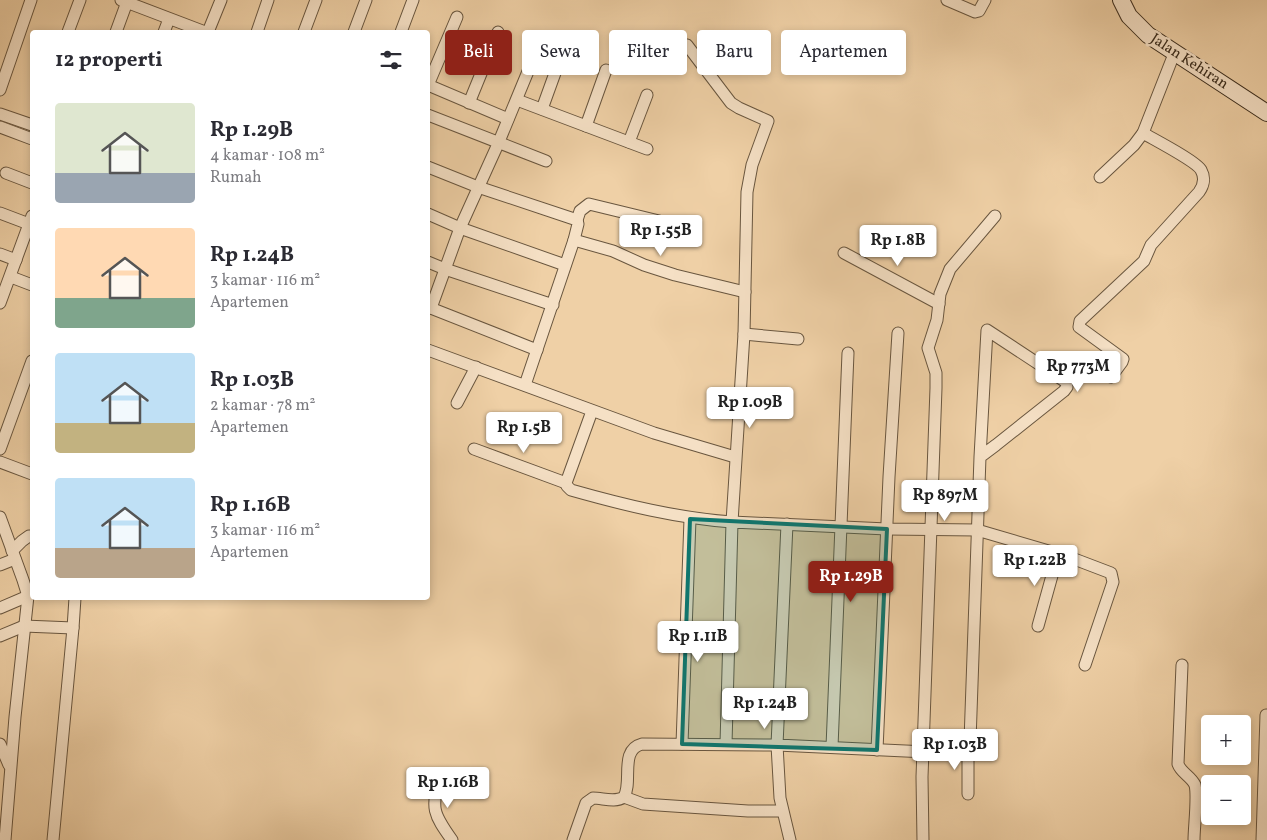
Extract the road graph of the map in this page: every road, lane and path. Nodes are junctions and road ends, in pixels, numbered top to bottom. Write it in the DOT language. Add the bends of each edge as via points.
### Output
graph roads {
  1 [pos="31,0"];
  2 [pos="80,0"];
  3 [pos="221,0"];
  4 [pos="268,0"];
  5 [pos="316,0"];
  6 [pos="366,0"];
  7 [pos="413,0"];
  8 [pos="947,0"];
  9 [pos="985,0"];
  10 [pos="1121,0"];
  11 [pos="124,1"];
  12 [pos="456,17"];
  13 [pos="169,19"];
  14 [pos="69,30"];
  15 [pos="117,30"];
  16 [pos="165,30"];
  17 [pos="200,30"];
  18 [pos="207,30"];
  19 [pos="258,30"];
  20 [pos="305,30"];
  21 [pos="355,30"];
  22 [pos="402,30"];
  23 [pos="687,45"];
  24 [pos="1174,54"];
  25 [pos="606,70"];
  26 [pos="480,75"];
  27 [pos="527,75"];
  28 [pos="554,75"];
  29 [pos="430,80"];
  30 [pos="430,86"];
  31 [pos="0,90"];
  32 [pos="647,95"];
  33 [pos="517,100"];
  34 [pos="469,102"];
  35 [pos="542,109"];
  36 [pos="1267,113"];
  37 [pos="0,114"];
  38 [pos="430,116"];
  39 [pos="508,119"];
  40 [pos="30,124"];
  41 [pos="0,126"];
  42 [pos="586,126"];
  43 [pos="1142,133"];
  44 [pos="30,138"];
  45 [pos="629,142"];
  46 [pos="498,144"];
  47 [pos="647,149"];
  48 [pos="546,161"];
  49 [pos="430,168"];
  50 [pos="6,173"];
  51 [pos="1100,177"];
  52 [pos="30,182"];
  53 [pos="478,188"];
  54 [pos="0,213"];
  55 [pos="430,215"];
  56 [pos="995,216"];
  57 [pos="30,220"];
  58 [pos="576,220"];
  59 [pos="659,221"];
  60 [pos="30,223"];
  61 [pos="460,228"];
  62 [pos="574,240"];
  63 [pos="844,253"];
  64 [pos="0,254"];
  65 [pos="16,260"];
  66 [pos="430,263"];
  67 [pos="565,265"];
  68 [pos="444,269"];
  69 [pos="11,277"];
  70 [pos="30,284"];
  71 [pos="745,292"];
  72 [pos="1,299"];
  73 [pos="939,304"];
  74 [pos="430,305"];
  75 [pos="553,305"];
  76 [pos="430,308"];
  77 [pos="898,333"];
  78 [pos="744,334"];
  79 [pos="798,339"];
  80 [pos="537,350"];
  81 [pos="430,351"];
  82 [pos="848,353"];
  83 [pos="30,367"];
  84 [pos="476,367"];
  85 [pos="1111,377"];
  86 [pos="526,386"];
  87 [pos="457,403"];
  88 [pos="592,411"];
  89 [pos="0,449"];
  90 [pos="474,450"];
  91 [pos="735,457"];
  92 [pos="980,457"];
  93 [pos="0,462"];
  94 [pos="30,473"];
  95 [pos="566,483"];
  96 [pos="690,518"];
  97 [pos="1,520"];
  98 [pos="732,522"];
  99 [pos="787,524"];
  100 [pos="841,526"];
  101 [pos="887,529"];
  102 [pos="932,529"];
  103 [pos="977,530"];
  104 [pos="29,536"];
  105 [pos="1058,554"];
  106 [pos="14,555"];
  107 [pos="0,565"];
  108 [pos="28,596"];
  109 [pos="75,600"];
  110 [pos="0,608"];
  111 [pos="24,626"];
  112 [pos="1038,626"];
  113 [pos="73,628"];
  114 [pos="0,636"];
  115 [pos="1182,664"];
  116 [pos="1085,665"];
  117 [pos="1266,715"];
  118 [pos="0,744"];
  119 [pos="682,744"];
  120 [pos="726,744"];
  121 [pos="777,745"];
  122 [pos="832,747"];
  123 [pos="968,748"];
  124 [pos="877,750"];
  125 [pos="923,752"];
  126 [pos="10,769"];
  127 [pos="440,777"];
  128 [pos="968,794"];
  129 [pos="624,797"];
  130 [pos="782,811"];
  131 [pos="5,840"];
  132 [pos="53,840"];
  133 [pos="452,840"];
  134 [pos="572,840"];
  135 [pos="790,840"];
  136 [pos="923,840"];
  137 [pos="1194,840"];
  138 [pos="1262,840"];
  1 -- 31 [label="street"];
  2 -- 14 [label="street"];
  3 -- 18 [label="street"];
  4 -- 19 [label="street"];
  5 -- 20 [label="street"];
  6 -- 21 [label="street"];
  7 -- 22 [label="street"];
  8 -- 9 [label="street" via="975,12"];
  10 -- 24 [label="street, Jalan Kehiran" via="1136,26"];
  11 -- 13 [label="street"];
  11 -- 15 [label="street"];
  12 -- 29 [label="street"];
  13 -- 16 [label="street"];
  13 -- 17 [label="street"];
  23 -- 71 [label="street" via="731,103 768,121 748,180"];
  24 -- 36 [label="street, Jalan Kehiran"];
  24 -- 43 [label="street"];
  25 -- 42 [label="street"];
  26 -- 34 [label="street"];
  27 -- 33 [label="street"];
  28 -- 35 [label="street"];
  30 -- 34 [label="street"];
  32 -- 45 [label="street"];
  33 -- 35 [label="street"];
  33 -- 39 [label="street"];
  34 -- 39 [label="street"];
  35 -- 42 [label="street"];
  37 -- 40 [label="street"];
  38 -- 46 [label="street"];
  39 -- 46 [label="street"];
  41 -- 44 [label="street"];
  42 -- 45 [label="street"];
  43 -- 51 [label="street"];
  43 -- 85 [label="street" via="1199,167 1204,178 1203,186 1151,245 1144,261 1080,320 1079,327 1123,358"];
  45 -- 47 [label="street"];
  46 -- 48 [label="street"];
  46 -- 53 [label="street"];
  49 -- 53 [label="street"];
  50 -- 52 [label="street"];
  53 -- 58 [label="street"];
  53 -- 61 [label="street"];
  54 -- 57 [label="street"];
  55 -- 61 [label="street"];
  56 -- 73 [label="street" via="950,269"];
  58 -- 59 [label="street" via="580,211 589,204"];
  58 -- 62 [label="street"];
  60 -- 65 [label="street"];
  61 -- 67 [label="street"];
  61 -- 68 [label="street"];
  62 -- 67 [label="street"];
  62 -- 71 [label="street" via="613,251 674,275"];
  63 -- 73 [label="street"];
  64 -- 65 [label="street"];
  65 -- 69 [label="street"];
  66 -- 68 [label="street"];
  67 -- 75 [label="street"];
  68 -- 74 [label="street"];
  68 -- 75 [label="street"];
  69 -- 70 [label="street"];
  69 -- 72 [label="street"];
  71 -- 78 [label="street"];
  73 -- 102 [label="street" via="928,348 936,372"];
  75 -- 80 [label="street"];
  76 -- 80 [label="street"];
  77 -- 101 [label="street"];
  78 -- 79 [label="street"];
  78 -- 91 [label="street"];
  80 -- 86 [label="street"];
  81 -- 84 [label="street"];
  82 -- 100 [label="street"];
  83 -- 89 [label="street"];
  84 -- 86 [label="street"];
  84 -- 87 [label="street"];
  86 -- 88 [label="street"];
  88 -- 91 [label="street"];
  88 -- 95 [label="street"];
  90 -- 95 [label="street"];
  91 -- 98 [label="street"];
  92 -- 92 [label="street" via="986,350 988,330 1066,382 1066,387"];
  92 -- 103 [label="street"];
  93 -- 94 [label="street"];
  95 -- 96 [label="street" via="571,490 617,503"];
  96 -- 98 [label="street"];
  96 -- 119 [label="street"];
  97 -- 106 [label="street"];
  98 -- 99 [label="street"];
  98 -- 120 [label="street"];
  99 -- 100 [label="street"];
  99 -- 121 [label="street"];
  100 -- 101 [label="street"];
  100 -- 122 [label="street"];
  101 -- 102 [label="street"];
  101 -- 124 [label="street"];
  102 -- 103 [label="street"];
  102 -- 125 [label="street"];
  103 -- 105 [label="street"];
  103 -- 123 [label="street"];
  104 -- 106 [label="street"];
  105 -- 112 [label="street"];
  105 -- 116 [label="street" via="1111,573 1113,577"];
  106 -- 107 [label="street"];
  106 -- 108 [label="street"];
  108 -- 110 [label="street"];
  108 -- 111 [label="street"];
  109 -- 113 [label="street"];
  111 -- 113 [label="street"];
  111 -- 114 [label="street"];
  111 -- 126 [label="street"];
  113 -- 132 [label="street"];
  115 -- 137 [label="street" via="1178,764 1196,788"];
  117 -- 138 [label="street"];
  118 -- 126 [label="street"];
  119 -- 120 [label="street"];
  119 -- 129 [label="street" via="634,747 630,754"];
  120 -- 121 [label="street"];
  121 -- 122 [label="street"];
  121 -- 130 [label="street"];
  122 -- 124 [label="street"];
  123 -- 125 [label="street" via="948,753"];
  123 -- 128 [label="street"];
  124 -- 125 [label="street"];
  125 -- 136 [label="street"];
  126 -- 131 [label="street"];
  127 -- 133 [label="street" via="435,793 435,813"];
  129 -- 130 [label="street" via="643,804"];
  129 -- 134 [label="street" via="620,800 593,798 586,803"];
  130 -- 135 [label="street"];
}
